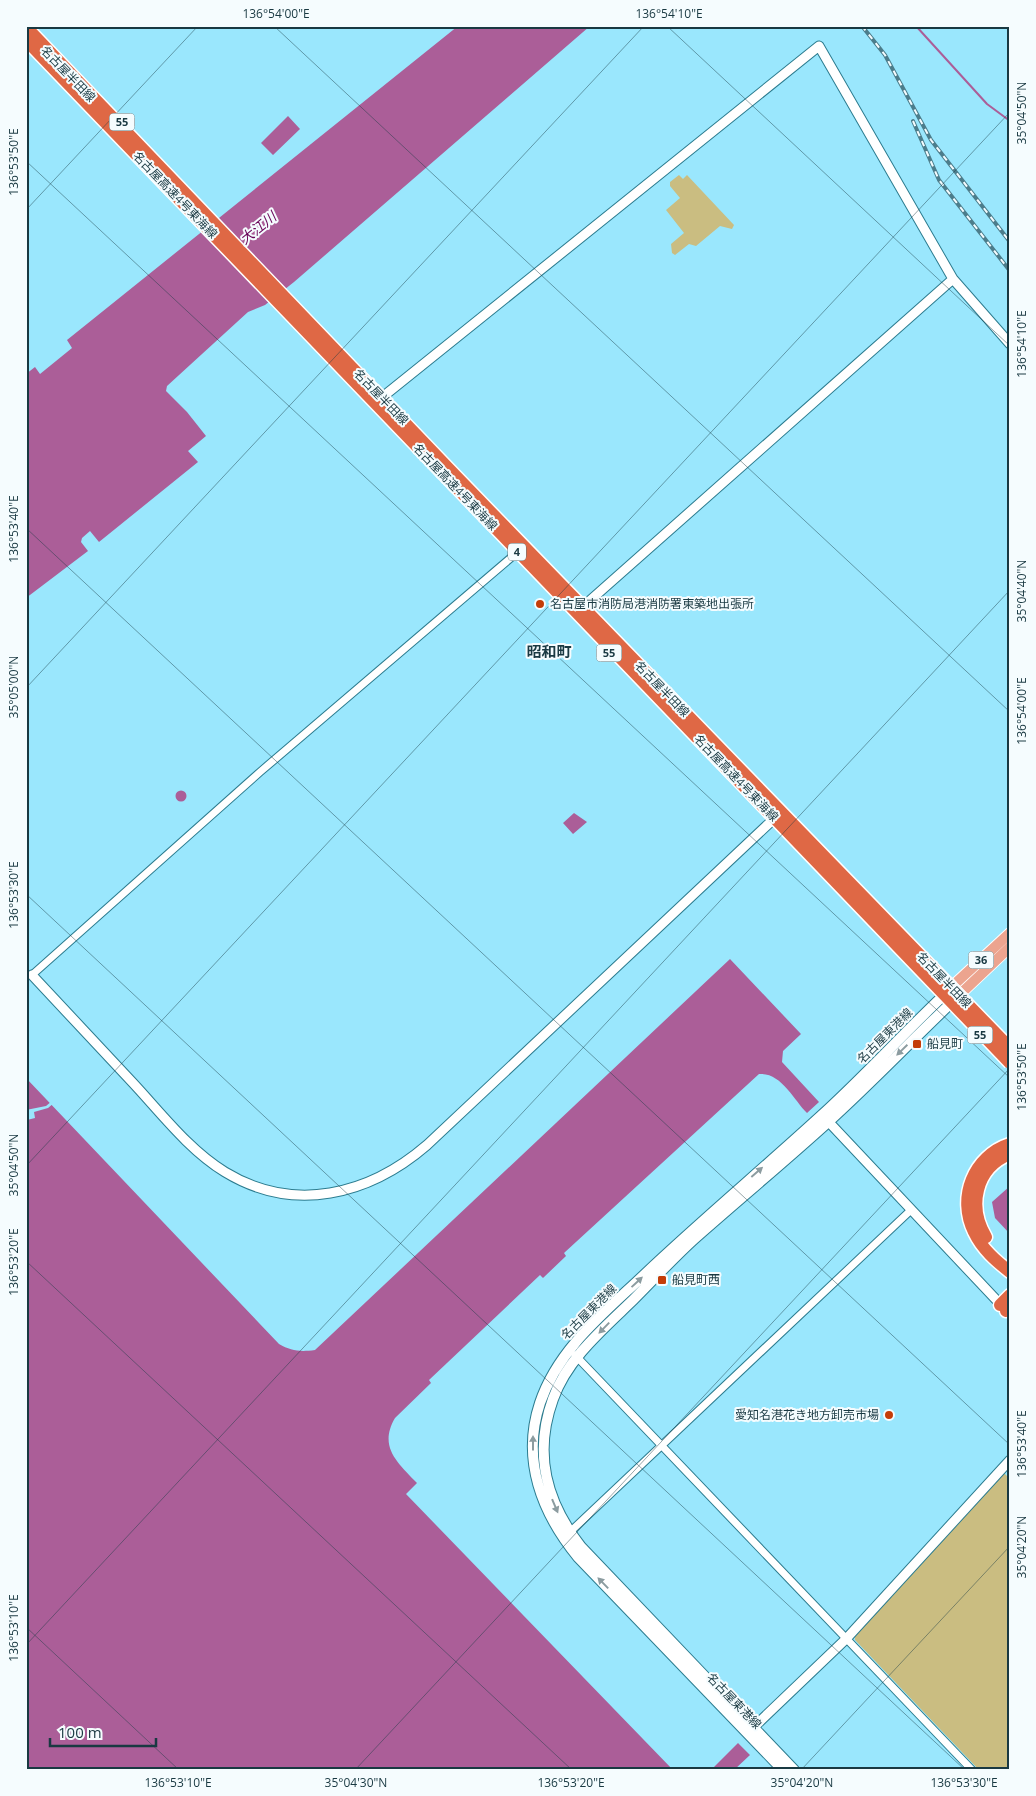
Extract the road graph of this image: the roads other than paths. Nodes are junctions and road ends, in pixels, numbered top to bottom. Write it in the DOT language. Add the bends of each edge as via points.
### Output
graph roads {
  1 [pos="28,26"];
  2 [pos="26,40"];
  3 [pos="26,48"];
  4 [pos="952,279"];
  5 [pos="1010,344"];
  6 [pos="384,395"];
  7 [pos="527,543"];
  8 [pos="514,556"];
  9 [pos="586,604"];
  10 [pos="784,810"];
  11 [pos="772,821"];
  12 [pos="1010,933"];
  13 [pos="1010,947"];
  14 [pos="32,975"];
  15 [pos="954,988"];
  16 [pos="946,1000"];
  17 [pos="1010,1042"];
  18 [pos="1010,1048"];
  19 [pos="1010,1064"];
  20 [pos="825,1118"];
  21 [pos="1010,1144"];
  22 [pos="1010,1154"];
  23 [pos="911,1210"];
  24 [pos="1010,1263"];
  25 [pos="1010,1272"];
  26 [pos="1010,1296"];
  27 [pos="1007,1310"];
  28 [pos="569,1349"];
  29 [pos="577,1357"];
  30 [pos="662,1446"];
  31 [pos="1010,1460"];
  32 [pos="570,1532"];
  33 [pos="846,1639"];
  34 [pos="754,1727"];
  35 [pos="783,1770"];
  36 [pos="794,1770"];
  37 [pos="972,1770"];
  1 -- 6 [label="main road, 名古屋半田線 / 55"];
  1 -- 15 [label="highway, 名古屋高速4号東海線 / 4, bridge" via="449,469"];
  2 -- 19 [label="highway, 名古屋高速4号東海線 / 4, bridge"];
  3 -- 8 [label="main road, 名古屋半田線 / 55, bridge"];
  4 -- 5 [label="street"];
  4 -- 6 [label="street" via="819,46"];
  4 -- 9 [label="street"];
  6 -- 7 [label="main road, 名古屋半田線 / 55"];
  7 -- 8 [label="street"];
  7 -- 9 [label="main road, 名古屋半田線 / 55"];
  8 -- 11 [label="main road, 名古屋半田線 / 55"];
  8 -- 14 [label="street" via="260,772"];
  9 -- 10 [label="main road, 名古屋半田線 / 55"];
  10 -- 11 [label="street"];
  10 -- 15 [label="main road, 名古屋半田線 / 55"];
  11 -- 14 [label="street" via="411,1159 380,1178 342,1192 309,1195 276,1192 225,1172 194,1147"];
  11 -- 16 [label="main road, 名古屋半田線 / 55"];
  12 -- 15 [label="main road, 36"];
  13 -- 15 [label="main road, 36"];
  15 -- 16 [label="main road, 36"];
  15 -- 17 [label="highway, bridge"];
  15 -- 18 [label="highway, 名古屋高速4号東海線 / 4, bridge"];
  16 -- 19 [label="main road, 名古屋半田線 / 55"];
  16 -- 20 [label="main road, 名古屋東港線"];
  20 -- 23 [label="street"];
  28 -- 20 [label="main road, 名古屋東港線, one-way" via="686,1235"];
  20 -- 29 [label="main road, 名古屋東港線, one-way" via="693,1240"];
  21 -- 25 [label="highway" via="993,1152 977,1168 969,1184 966,1204 974,1234"];
  22 -- 24 [label="highway" via="992,1165 983,1176 976,1202 982,1230"];
  23 -- 27 [label="street"];
  23 -- 30 [label="street"];
  26 -- 27 [label="highway"];
  28 -- 29 [label="street"];
  35 -- 28 [label="main road, 名古屋東港線, one-way" via="578,1557 551,1519 537,1485 533,1434 540,1403"];
  29 -- 30 [label="street"];
  29 -- 32 [label="main road, 名古屋東港線, one-way" via="553,1399 544,1450 549,1490"];
  30 -- 32 [label="street"];
  30 -- 33 [label="street"];
  31 -- 33 [label="street"];
  32 -- 34 [label="main road, 名古屋東港線"];
  33 -- 34 [label="street"];
  33 -- 37 [label="street"];
  34 -- 36 [label="main road, 名古屋東港線"];
}
